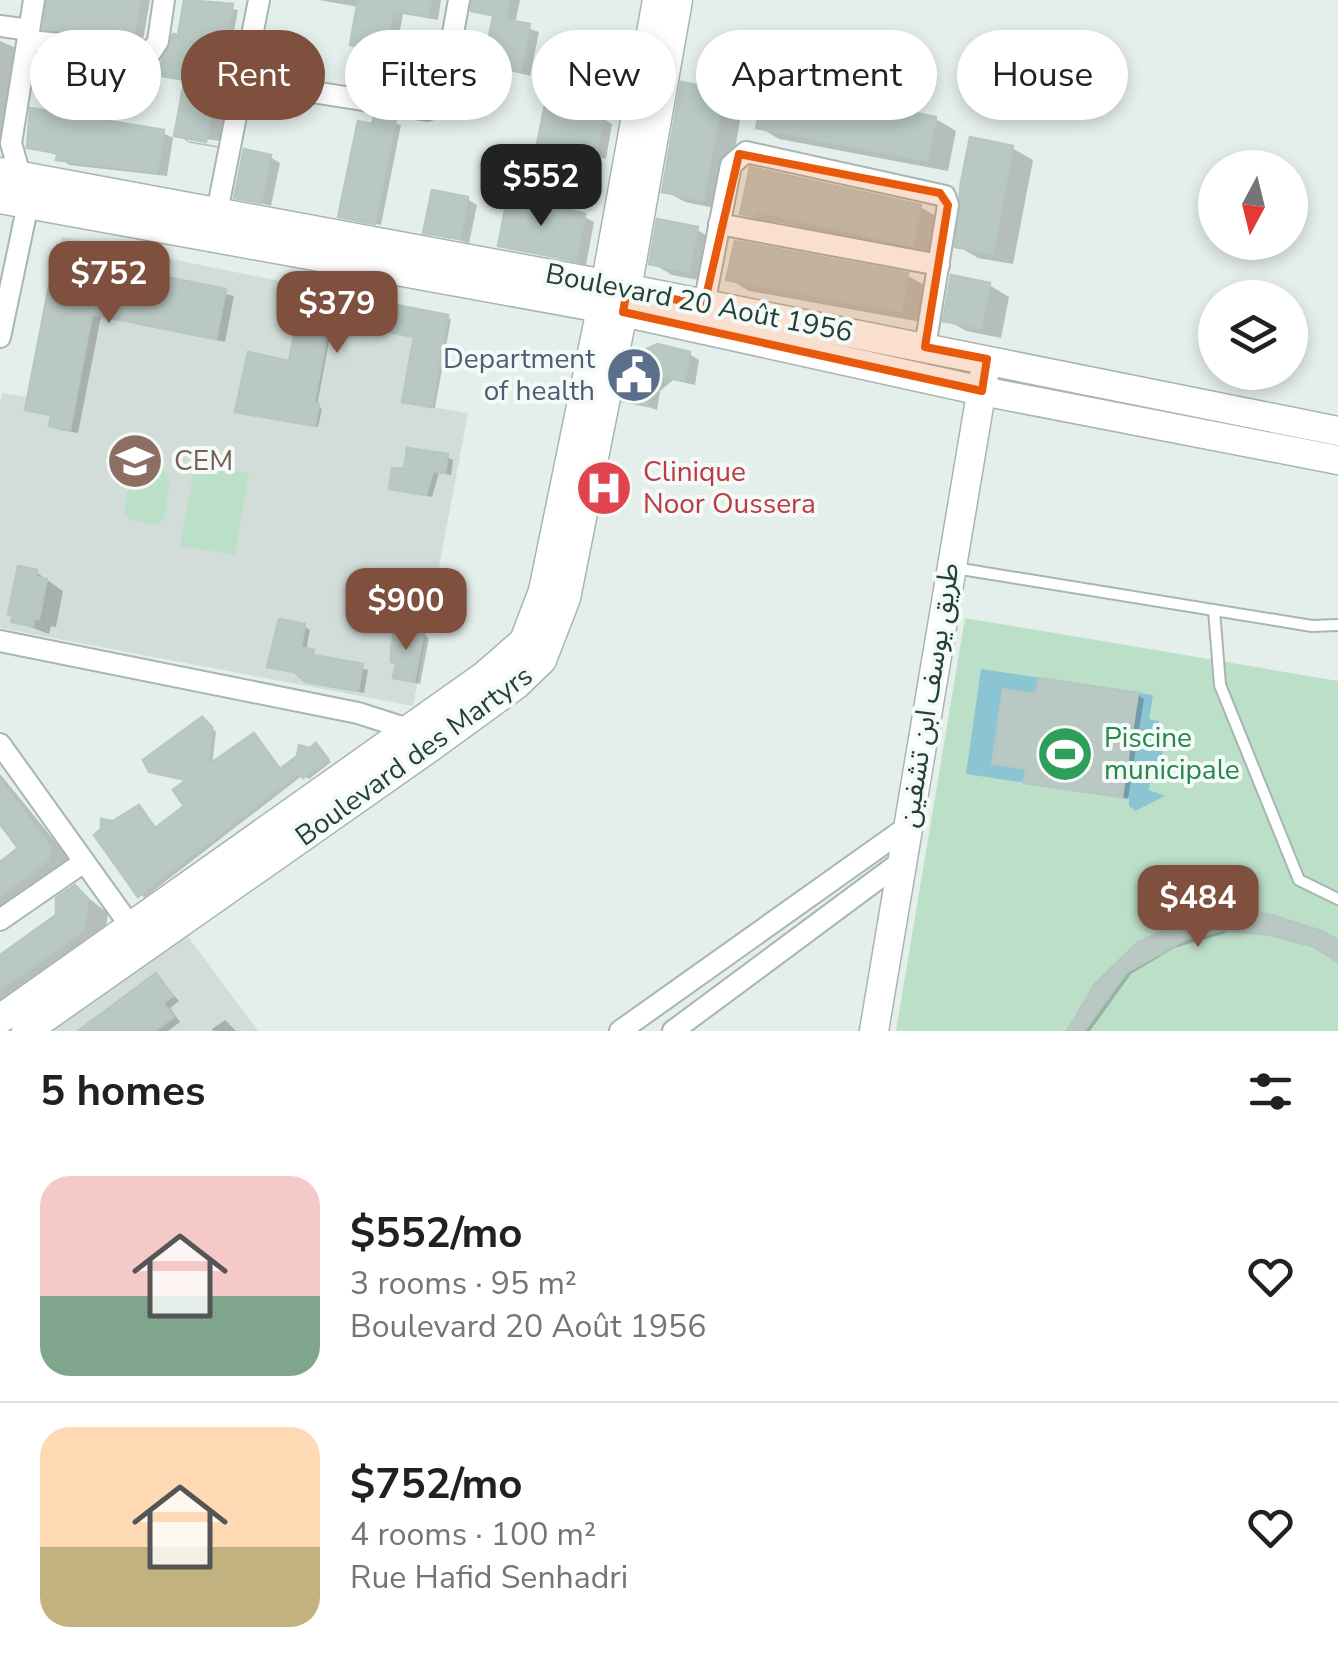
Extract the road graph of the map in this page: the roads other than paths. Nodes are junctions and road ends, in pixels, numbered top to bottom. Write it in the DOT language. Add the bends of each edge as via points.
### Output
graph roads {
  1 [pos="34,0"];
  2 [pos="164,0"];
  3 [pos="259,0"];
  4 [pos="460,0"];
  5 [pos="656,0"];
  6 [pos="678,0"];
  7 [pos="0,26"];
  8 [pos="253,30"];
  9 [pos="29,36"];
  10 [pos="325,94"];
  11 [pos="235,120"];
  12 [pos="11,173"];
  13 [pos="14,202"];
  14 [pos="217,212"];
  15 [pos="720,224"];
  16 [pos="939,265"];
  17 [pos="614,299"];
  18 [pos="704,305"];
  19 [pos="0,337"];
  20 [pos="925,347"];
  21 [pos="987,359"];
  22 [pos="982,391"];
  23 [pos="1338,431"];
  24 [pos="1338,460"];
  25 [pos="950,567"];
  26 [pos="1214,610"];
  27 [pos="1338,625"];
  28 [pos="0,641"];
  29 [pos="408,729"];
  30 [pos="0,744"];
  31 [pos="428,749"];
  32 [pos="907,828"];
  33 [pos="902,861"];
  34 [pos="84,862"];
  35 [pos="1338,899"];
  36 [pos="0,920"];
  37 [pos="138,937"];
  38 [pos="0,1019"];
  39 [pos="26,1031"];
  40 [pos="620,1031"];
  41 [pos="673,1031"];
  42 [pos="874,1031"];
  1 -- 9 [label="street"];
  2 -- 9 [label="street" via="151,52"];
  3 -- 8 [label="street"];
  4 -- 10 [label="street" via="442,94 427,110"];
  5 -- 17 [label="street, Boulevard des Martyrs"];
  6 -- 17 [label="street, Boulevard des Martyrs"];
  7 -- 9 [label="street"];
  9 -- 12 [label="street"];
  11 -- 14 [label="street"];
  12 -- 13 [label="street"];
  12 -- 14 [label="street, Boulevard 20 Août 1956"];
  13 -- 17 [label="street, Boulevard 20 Août 1956"];
  13 -- 19 [label="street"];
  14 -- 17 [label="street, Boulevard 20 Août 1956"];
  15 -- 16 [label="street"];
  15 -- 16 [label="street" via="731,165 746,152 945,196"];
  15 -- 18 [label="street"];
  16 -- 20 [label="street"];
  17 -- 18 [label="street, Boulevard 20 Août 1956"];
  17 -- 22 [label="street"];
  17 -- 29 [label="street, Boulevard des Martyrs" via="530,630 509,656"];
  17 -- 31 [label="street, Boulevard des Martyrs" via="566,598 552,641 516,685"];
  18 -- 20 [label="street, Boulevard 20 Août 1956"];
  20 -- 21 [label="street, Boulevard 20 Août 1956"];
  21 -- 22 [label="street, طريق يوسف ابن تشفين"];
  21 -- 23 [label="street, Boulevard 20 Août 1956"];
  22 -- 24 [label="street"];
  22 -- 25 [label="street, طريق يوسف ابن تشفين"];
  25 -- 26 [label="lane"];
  25 -- 32 [label="street, طريق يوسف ابن تشفين"];
  26 -- 27 [label="lane"];
  26 -- 35 [label="lane" via="1220,685 1299,880"];
  28 -- 29 [label="street"];
  29 -- 31 [label="street"];
  29 -- 37 [label="street, Boulevard des Martyrs"];
  30 -- 34 [label="street"];
  31 -- 37 [label="street, Boulevard des Martyrs"];
  32 -- 33 [label="street, طريق يوسف ابن تشفين"];
  32 -- 40 [label="street"];
  33 -- 41 [label="street"];
  33 -- 42 [label="street, طريق يوسف ابن تشفين"];
  34 -- 36 [label="street"];
  34 -- 37 [label="street"];
  37 -- 38 [label="street, Boulevard des Martyrs"];
  37 -- 39 [label="street, Boulevard des Martyrs"];
}
